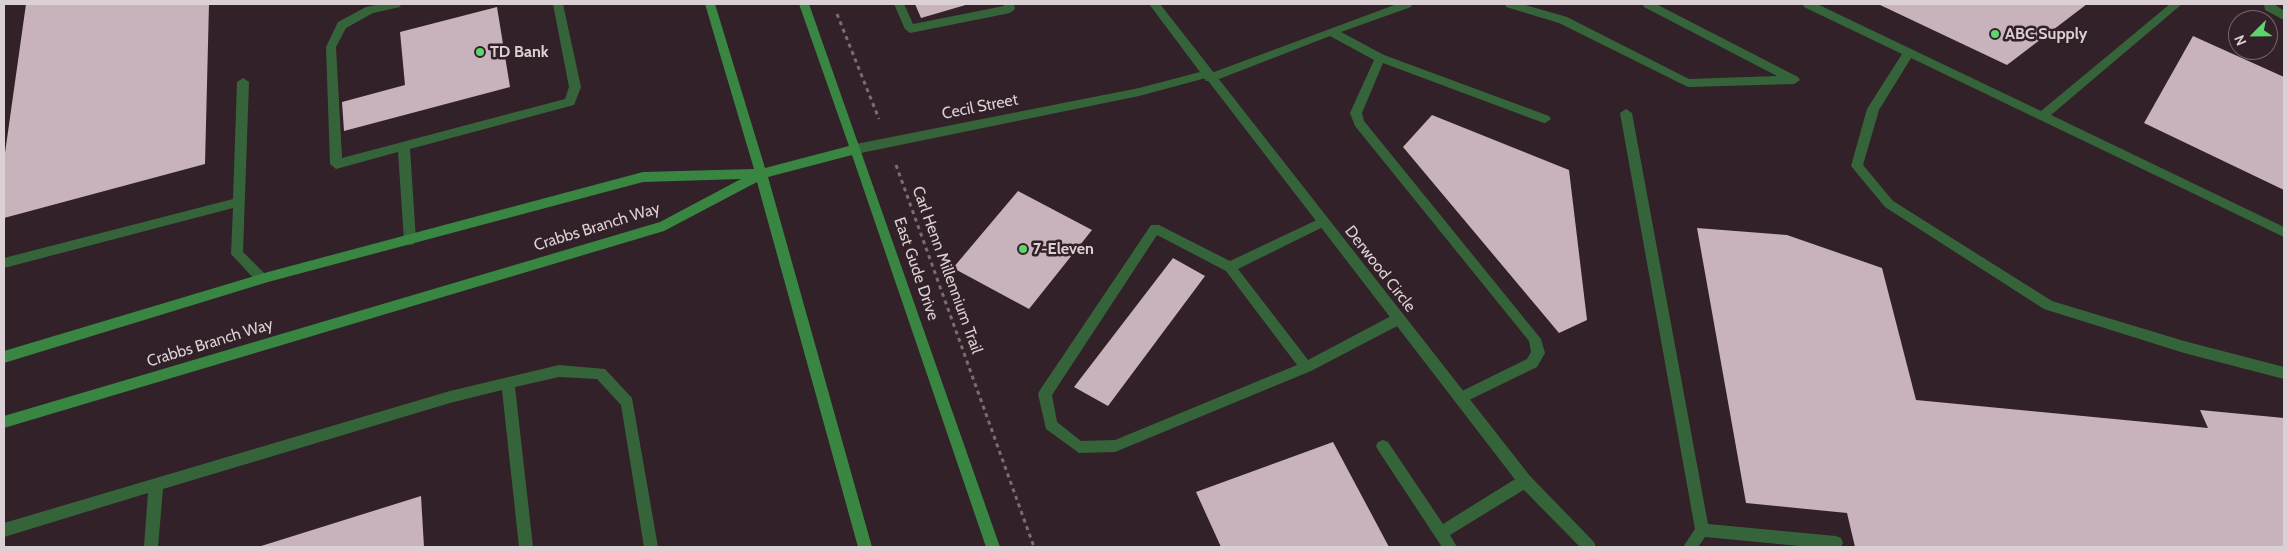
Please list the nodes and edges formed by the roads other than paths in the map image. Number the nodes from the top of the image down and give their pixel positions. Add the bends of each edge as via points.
1 (396, 4) edge
2 (558, 4) edge
3 (710, 4) edge
4 (804, 4) edge
5 (899, 4) edge
6 (1009, 4) edge
7 (1154, 4) edge
8 (1407, 4) edge
9 (1510, 4) edge
10 (1648, 4) edge
11 (1808, 4) edge
12 (2177, 4) edge
13 (2269, 4) edge
14 (1387, 7) edge
15 (2284, 16) edge
16 (1330, 32) junction
17 (1909, 52) junction
18 (1380, 58) junction
19 (1208, 76) junction
20 (243, 82) dead end
21 (1626, 113) dead end
22 (2042, 116) junction
23 (1545, 119) dead end
24 (404, 148) junction
25 (856, 148) junction
26 (761, 174) junction
27 (239, 202) junction
28 (1323, 222) junction
29 (2284, 232) edge
30 (410, 240) junction
31 (4, 263) edge
32 (1230, 267) junction
33 (262, 279) junction
34 (1398, 319) junction
35 (4, 357) edge
36 (1306, 367) junction
37 (2284, 373) edge
38 (508, 382) junction
39 (1461, 398) junction
40 (4, 422) edge
41 (1383, 446) dead end
42 (1525, 481) junction
43 (156, 485) junction
44 (1702, 530) junction
45 (4, 533) edge
46 (1440, 534) junction
47 (1836, 543) dead end
48 (151, 547) edge
49 (526, 547) edge
50 (651, 547) edge
51 (865, 547) edge
52 (993, 547) edge
53 (1450, 547) edge
54 (1589, 547) edge
55 (1690, 547) edge

1 - 24 street via 370,10 342,25 331,47 336,164
2 - 24 street via 575,87 570,102
3 - 26 street
4 - 25 street, East Gude Drive
5 - 6 street via 910,29 1010,9
7 - 19 street, Derwood Circle
8 - 14 street, Cecil Street
9 - 10 street via 1563,20 1688,83 1794,80
11 - 17 street
12 - 22 street
13 - 15 street
14 - 16 street, Cecil Street
16 - 18 street
16 - 19 street, Cecil Street
17 - 22 street
17 - 37 street via 1873,109 1857,166 1889,204 2048,305 2184,347
18 - 23 street
18 - 39 street via 1356,113 1359,123 1535,339 1538,352 1532,363
19 - 25 street, Cecil Street
19 - 28 street, Derwood Circle
20 - 27 street
21 - 44 street
22 - 29 street
24 - 30 street
25 - 26 street, Cecil Street
25 - 52 street, East Gude Drive
26 - 30 street, Crabbs Branch Way via 643,177
26 - 40 street, Crabbs Branch Way via 664,226
26 - 51 street
27 - 31 street
27 - 33 street via 237,254
28 - 32 street
28 - 34 street, Derwood Circle
30 - 33 street, Crabbs Branch Way
32 - 36 street
32 - 36 street via 1155,228 1045,394 1051,425 1079,447 1115,446
33 - 35 street, Crabbs Branch Way
34 - 36 street
34 - 39 street, Derwood Circle
38 - 43 street
38 - 49 street
38 - 50 street via 559,371 600,373 626,402
39 - 42 street, Derwood Circle
41 - 46 street
42 - 46 street
42 - 54 street, Derwood Circle
43 - 45 street
43 - 48 street
44 - 47 street
44 - 55 street
46 - 53 street

